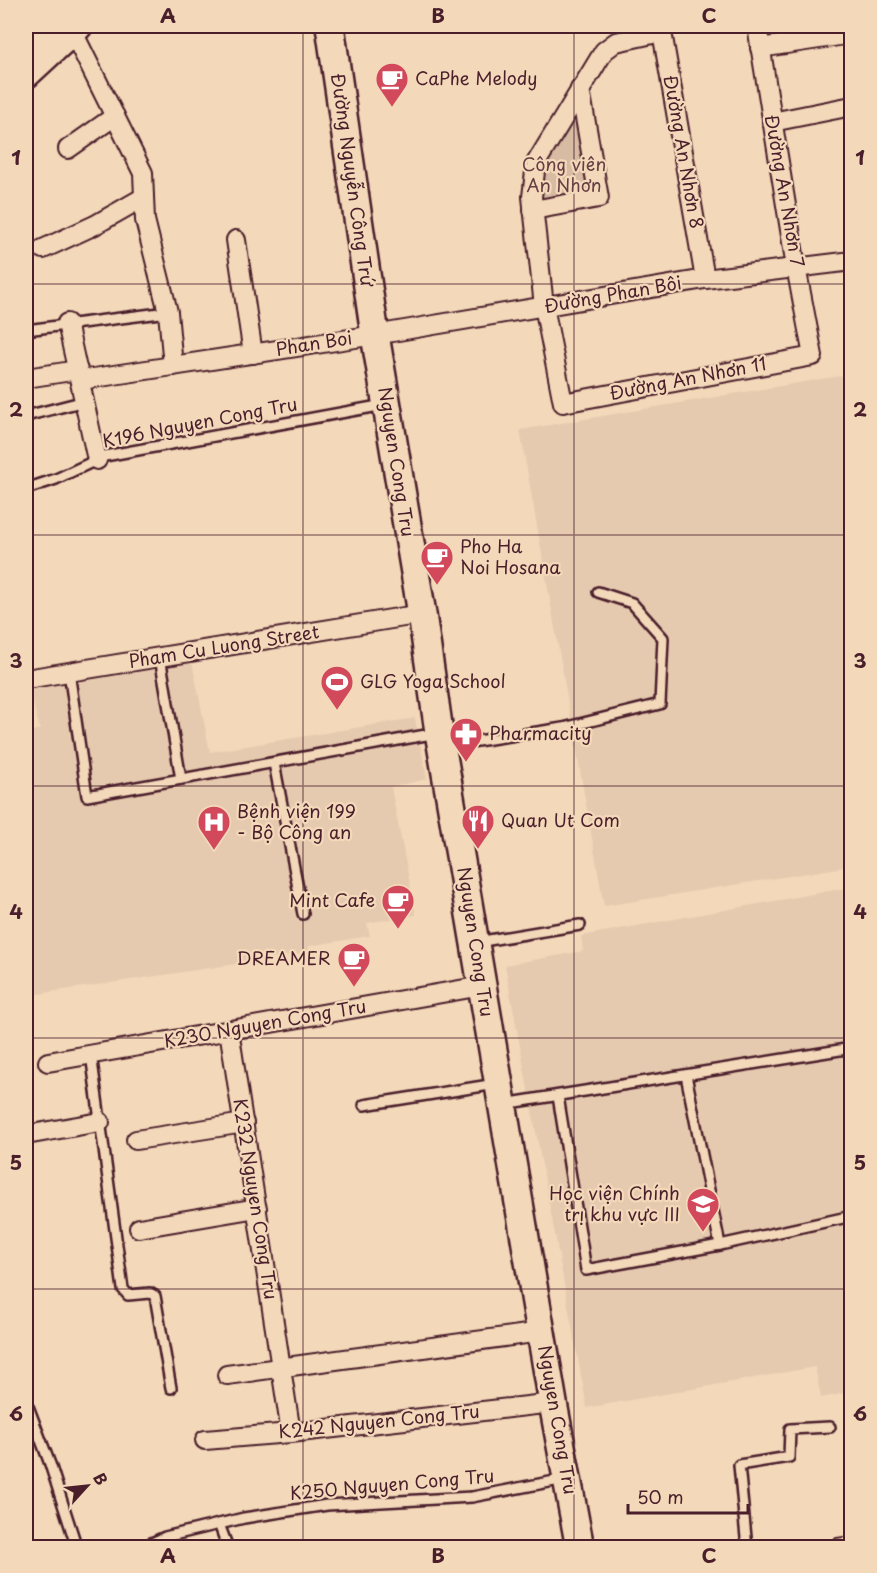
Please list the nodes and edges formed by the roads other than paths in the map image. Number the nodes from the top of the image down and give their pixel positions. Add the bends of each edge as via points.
1 (330, 26) edge
2 (757, 26) edge
3 (69, 27) edge
4 (662, 29) edge
5 (852, 34) edge
6 (760, 48) junction
7 (26, 55) edge
8 (26, 74) edge
9 (580, 89) junction
10 (852, 106) edge
11 (115, 116) junction
12 (772, 122) junction
13 (68, 149) dead end
14 (144, 197) junction
15 (534, 210) junction
16 (236, 240) dead end
17 (43, 249) dead end
18 (852, 261) edge
19 (796, 267) junction
20 (705, 279) junction
21 (544, 306) junction
22 (168, 312) junction
23 (67, 323) junction
24 (26, 330) edge
25 (375, 335) junction
26 (253, 354) junction
27 (813, 356) joint
28 (172, 366) junction
29 (80, 375) junction
30 (26, 378) edge
31 (85, 401) junction
32 (386, 404) junction
33 (26, 416) edge
34 (97, 460) junction
35 (26, 489) edge
36 (598, 592) dead end
37 (422, 614) junction
38 (160, 657) junction
39 (69, 672) junction
40 (26, 679) edge
41 (441, 740) junction
42 (274, 763) junction
43 (181, 779) junction
44 (303, 914) dead end
45 (579, 925) dead end
46 (475, 942) junction
47 (482, 986) junction
48 (229, 1030) junction
49 (852, 1048) edge
50 (91, 1054) junction
51 (48, 1062) dead end
52 (686, 1075) junction
53 (500, 1094) junction
54 (558, 1096) junction
55 (364, 1105) dead end
56 (100, 1122) junction
57 (244, 1123) junction
58 (26, 1135) edge
59 (136, 1140) dead end
60 (257, 1208) junction
61 (852, 1216) edge
62 (139, 1228) dead end
63 (720, 1245) junction
64 (541, 1332) junction
65 (281, 1367) junction
66 (227, 1375) dead end
67 (171, 1388) dead end
68 (26, 1401) edge
69 (553, 1403) junction
70 (29, 1417) edge
71 (830, 1427) dead end
72 (291, 1433) junction
73 (205, 1440) dead end
74 (567, 1478) junction
75 (219, 1524) junction
76 (852, 1546) edge
77 (77, 1548) edge
78 (140, 1548) edge
79 (228, 1548) edge
80 (580, 1548) edge
81 (747, 1548) edge
82 (838, 1548) edge

1 - 25 street, Đường Nguyễn Công Trứ
2 - 6 street, Đường An Nhơn 7
3 - 7 highway
3 - 8 street
3 - 11 street
4 - 9 street via 616,42 603,51
4 - 20 street, Đường An Nhơn 8
5 - 6 street
6 - 12 street, Đường An Nhơn 7
9 - 15 street via 536,163
9 - 15 street via 599,198
10 - 12 street
11 - 13 street
11 - 14 street via 143,173
12 - 19 street, Đường An Nhơn 7
14 - 17 street
14 - 22 street via 145,220
15 - 21 street
16 - 26 street, Phan Boi
18 - 19 street, Đường Phan Bôi
19 - 20 street, Đường Phan Bôi
19 - 27 street, Đường An Nhơn 7
20 - 21 street, Đường Phan Bôi
21 - 25 street, Đường Phan Bôi
21 - 27 street, Đường An Nhơn 11 via 563,403
22 - 23 lane
22 - 28 street
23 - 24 lane
23 - 29 street
25 - 26 street, Phan Boi
25 - 32 street, Nguyen Cong Tru
26 - 28 street, Phan Boi
28 - 29 street, Phan Boi
29 - 30 street, Phan Boi
29 - 31 street
31 - 33 lane
31 - 34 street
32 - 34 lane, K196 Nguyen Cong Tru
32 - 37 street, Nguyen Cong Tru
34 - 35 lane, K196 Nguyen Cong Tru
36 - 41 lane via 632,603 663,638 660,704 563,728
37 - 38 street, Pham Cu Luong Street
37 - 41 street, Nguyen Cong Tru
38 - 39 street, Pham Cu Luong Street
38 - 43 lane
39 - 40 street, Pham Cu Luong Street
39 - 43 lane via 87,796
41 - 42 lane
41 - 46 street, Nguyen Cong Tru
42 - 43 lane
42 - 44 lane
45 - 46 lane
46 - 47 street, Nguyen Cong Tru
47 - 48 street, K230 Nguyen Cong Tru
47 - 53 street, Nguyen Cong Tru
48 - 50 street, K230 Nguyen Cong Tru
48 - 57 street, K232 Nguyen Cong Tru
49 - 52 lane
50 - 51 street, K230 Nguyen Cong Tru
50 - 56 lane
52 - 54 lane
52 - 63 lane
53 - 54 lane
53 - 55 lane
53 - 64 street, Nguyen Cong Tru
54 - 63 lane via 586,1270
56 - 58 street
56 - 67 lane via 123,1289 128,1295 155,1296
57 - 59 street
57 - 60 street, K232 Nguyen Cong Tru
60 - 62 street
60 - 65 street, K232 Nguyen Cong Tru
61 - 63 lane
64 - 65 street
64 - 69 street, Nguyen Cong Tru
65 - 66 street
65 - 72 street, K232 Nguyen Cong Tru
68 - 70 lane
69 - 72 street, K242 Nguyen Cong Tru
69 - 74 street, Nguyen Cong Tru
70 - 77 lane via 50,1464
71 - 81 lane via 790,1429 789,1457 739,1466
72 - 73 street, K242 Nguyen Cong Tru
74 - 75 lane, K250 Nguyen Cong Tru via 472,1497 327,1505
74 - 80 street, Nguyen Cong Tru
75 - 78 lane, K250 Nguyen Cong Tru via 165,1537
75 - 79 lane
76 - 82 street

